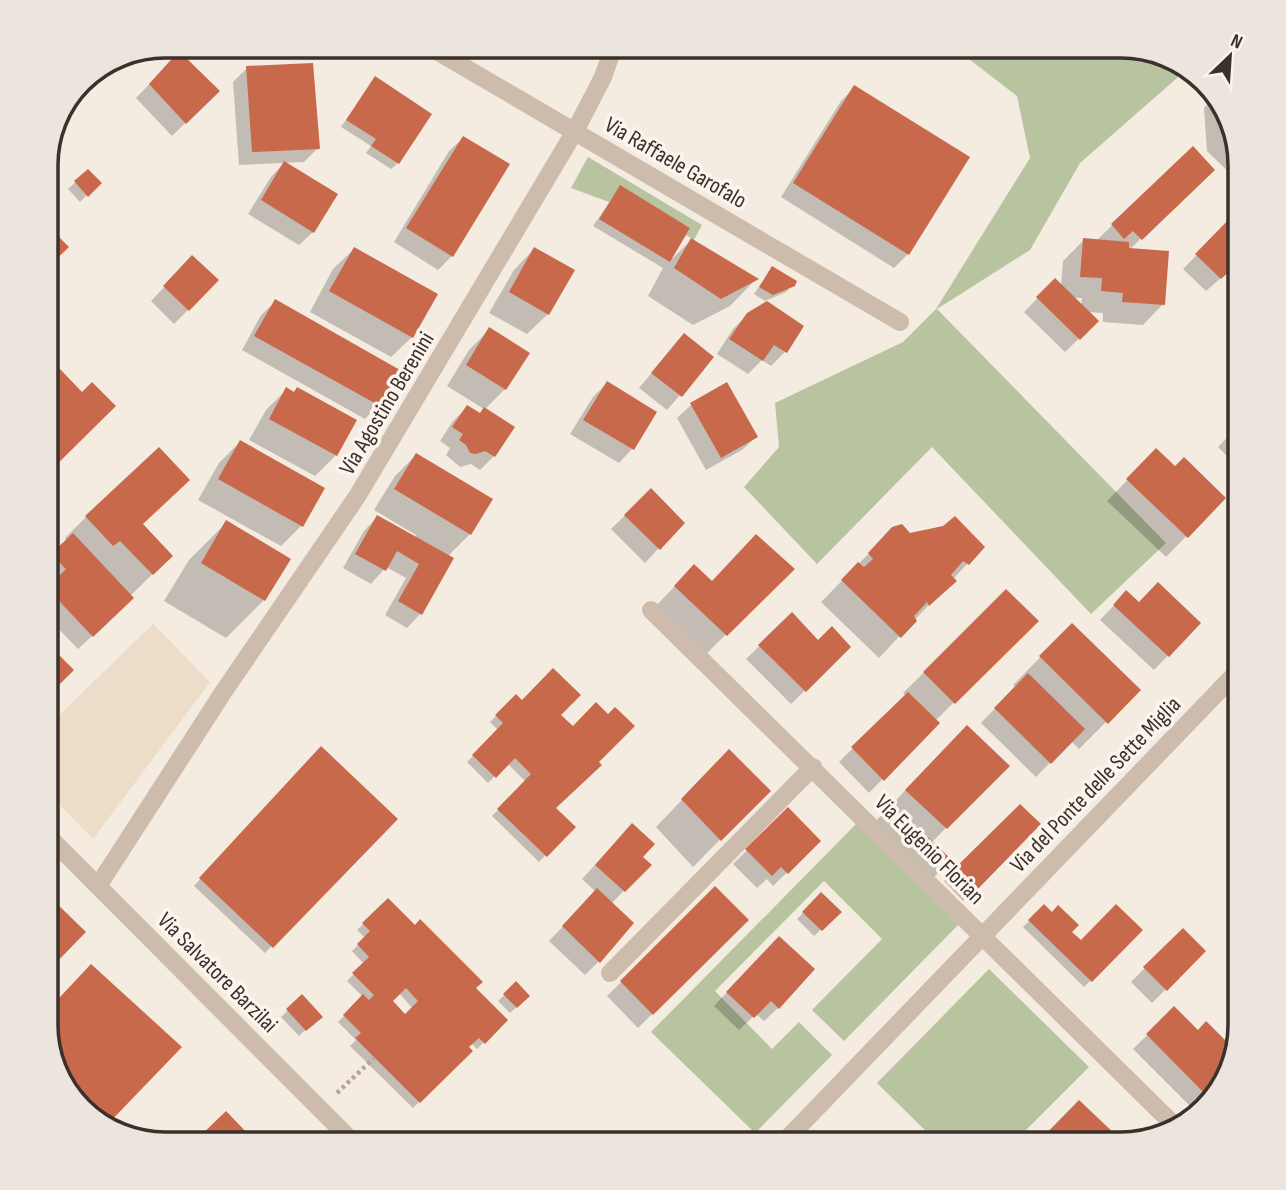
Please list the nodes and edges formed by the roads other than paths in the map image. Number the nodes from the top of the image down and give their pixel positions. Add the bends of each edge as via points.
1 (449, 58) edge
2 (610, 58) edge
3 (575, 131) junction
4 (900, 321) dead end
5 (651, 610) dead end
6 (1228, 681) edge
7 (813, 767) junction
8 (58, 846) edge
9 (98, 886) junction
10 (983, 935) junction
11 (610, 973) dead end
12 (1169, 1120) edge
13 (343, 1132) edge
14 (794, 1132) edge

1 - 3 street, Via Raffaele Garofalo
2 - 3 street, Via Agostino Berenini
3 - 4 street, Via Raffaele Garofalo
3 - 9 street, Via Agostino Berenini via 377,465
5 - 7 street, Via Eugenio Florian
6 - 10 street, Via del Ponte delle Sette Miglia
7 - 10 street, Via Eugenio Florian
7 - 11 street
8 - 9 street, Via Salvatore Barzilai
9 - 13 street, Via Salvatore Barzilai
10 - 12 street, Via Eugenio Florian
10 - 14 street, Via del Ponte delle Sette Miglia

